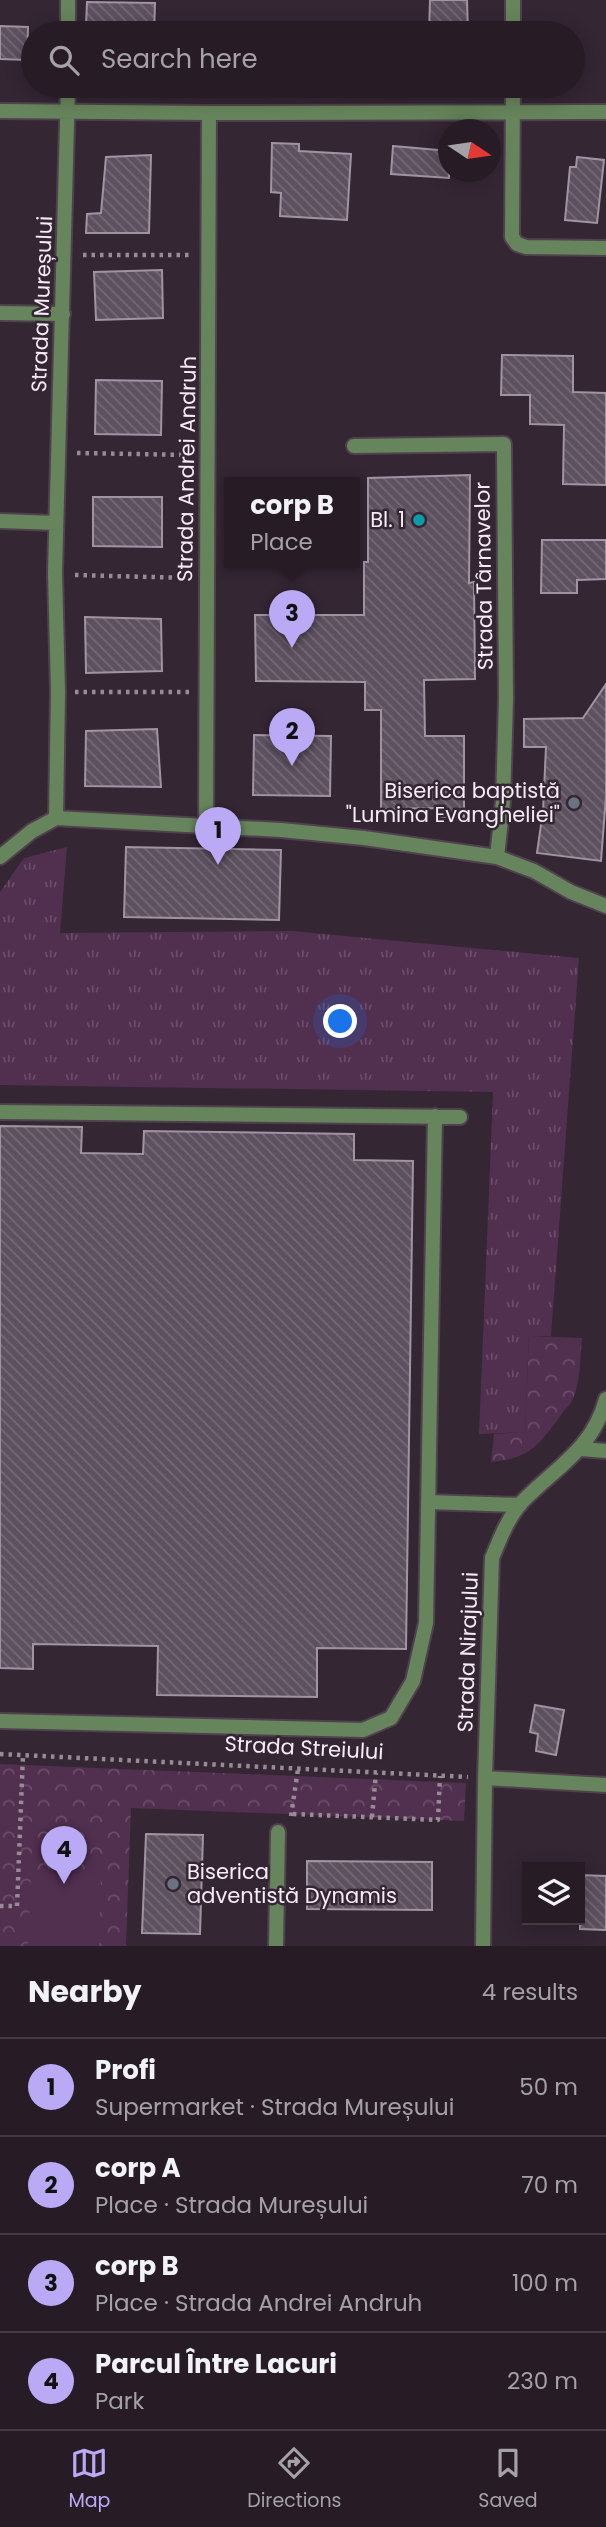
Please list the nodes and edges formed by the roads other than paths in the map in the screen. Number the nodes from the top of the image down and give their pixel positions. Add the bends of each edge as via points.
1 (68, 0) edge
2 (513, 0) edge
3 (68, 21) edge
4 (513, 21) edge
5 (68, 98) edge
6 (513, 98) edge
7 (68, 110) junction
8 (0, 111) edge
9 (513, 111) junction
10 (606, 112) edge
11 (209, 113) junction
12 (606, 248) edge
13 (0, 313) edge
14 (63, 314) junction
15 (354, 446) dead end
16 (0, 521) edge
17 (56, 523) junction
18 (56, 818) junction
19 (206, 826) junction
20 (0, 857) edge
21 (497, 857) junction
22 (606, 906) edge
23 (0, 1112) edge
24 (435, 1116) junction
25 (460, 1117) dead end
26 (606, 1399) edge
27 (581, 1449) junction
28 (606, 1451) edge
29 (428, 1502) junction
30 (520, 1505) junction
31 (0, 1721) edge
32 (485, 1778) junction
33 (606, 1785) edge
34 (278, 1832) dead end
35 (276, 1946) edge
36 (483, 1946) edge
37 (491, 1946) edge

1 - 3 street
2 - 4 street
5 - 7 street, Strada Mureșului
6 - 9 street
7 - 8 street
7 - 11 street
7 - 14 street, Strada Mureșului
9 - 10 street
9 - 11 street
9 - 12 street via 512,237 526,247
11 - 19 street, Strada Andrei Andruh
13 - 14 street
14 - 17 street, Strada Mureșului
15 - 21 street, Strada Târnavelor via 504,444 506,699
16 - 17 street
17 - 18 street, Strada Mureșului
18 - 19 street
18 - 20 street
19 - 21 street via 364,838
21 - 22 street
23 - 24 street
24 - 25 street
24 - 29 street
26 - 27 street, Strada Nirajului
27 - 28 street
27 - 30 street, Strada Nirajului
29 - 30 street
29 - 31 street via 426,1623 413,1681 391,1718 363,1730
30 - 32 street, Strada Nirajului via 503,1529 492,1558
32 - 33 street
32 - 36 street, Strada Nirajului
34 - 35 street
36 - 37 street

